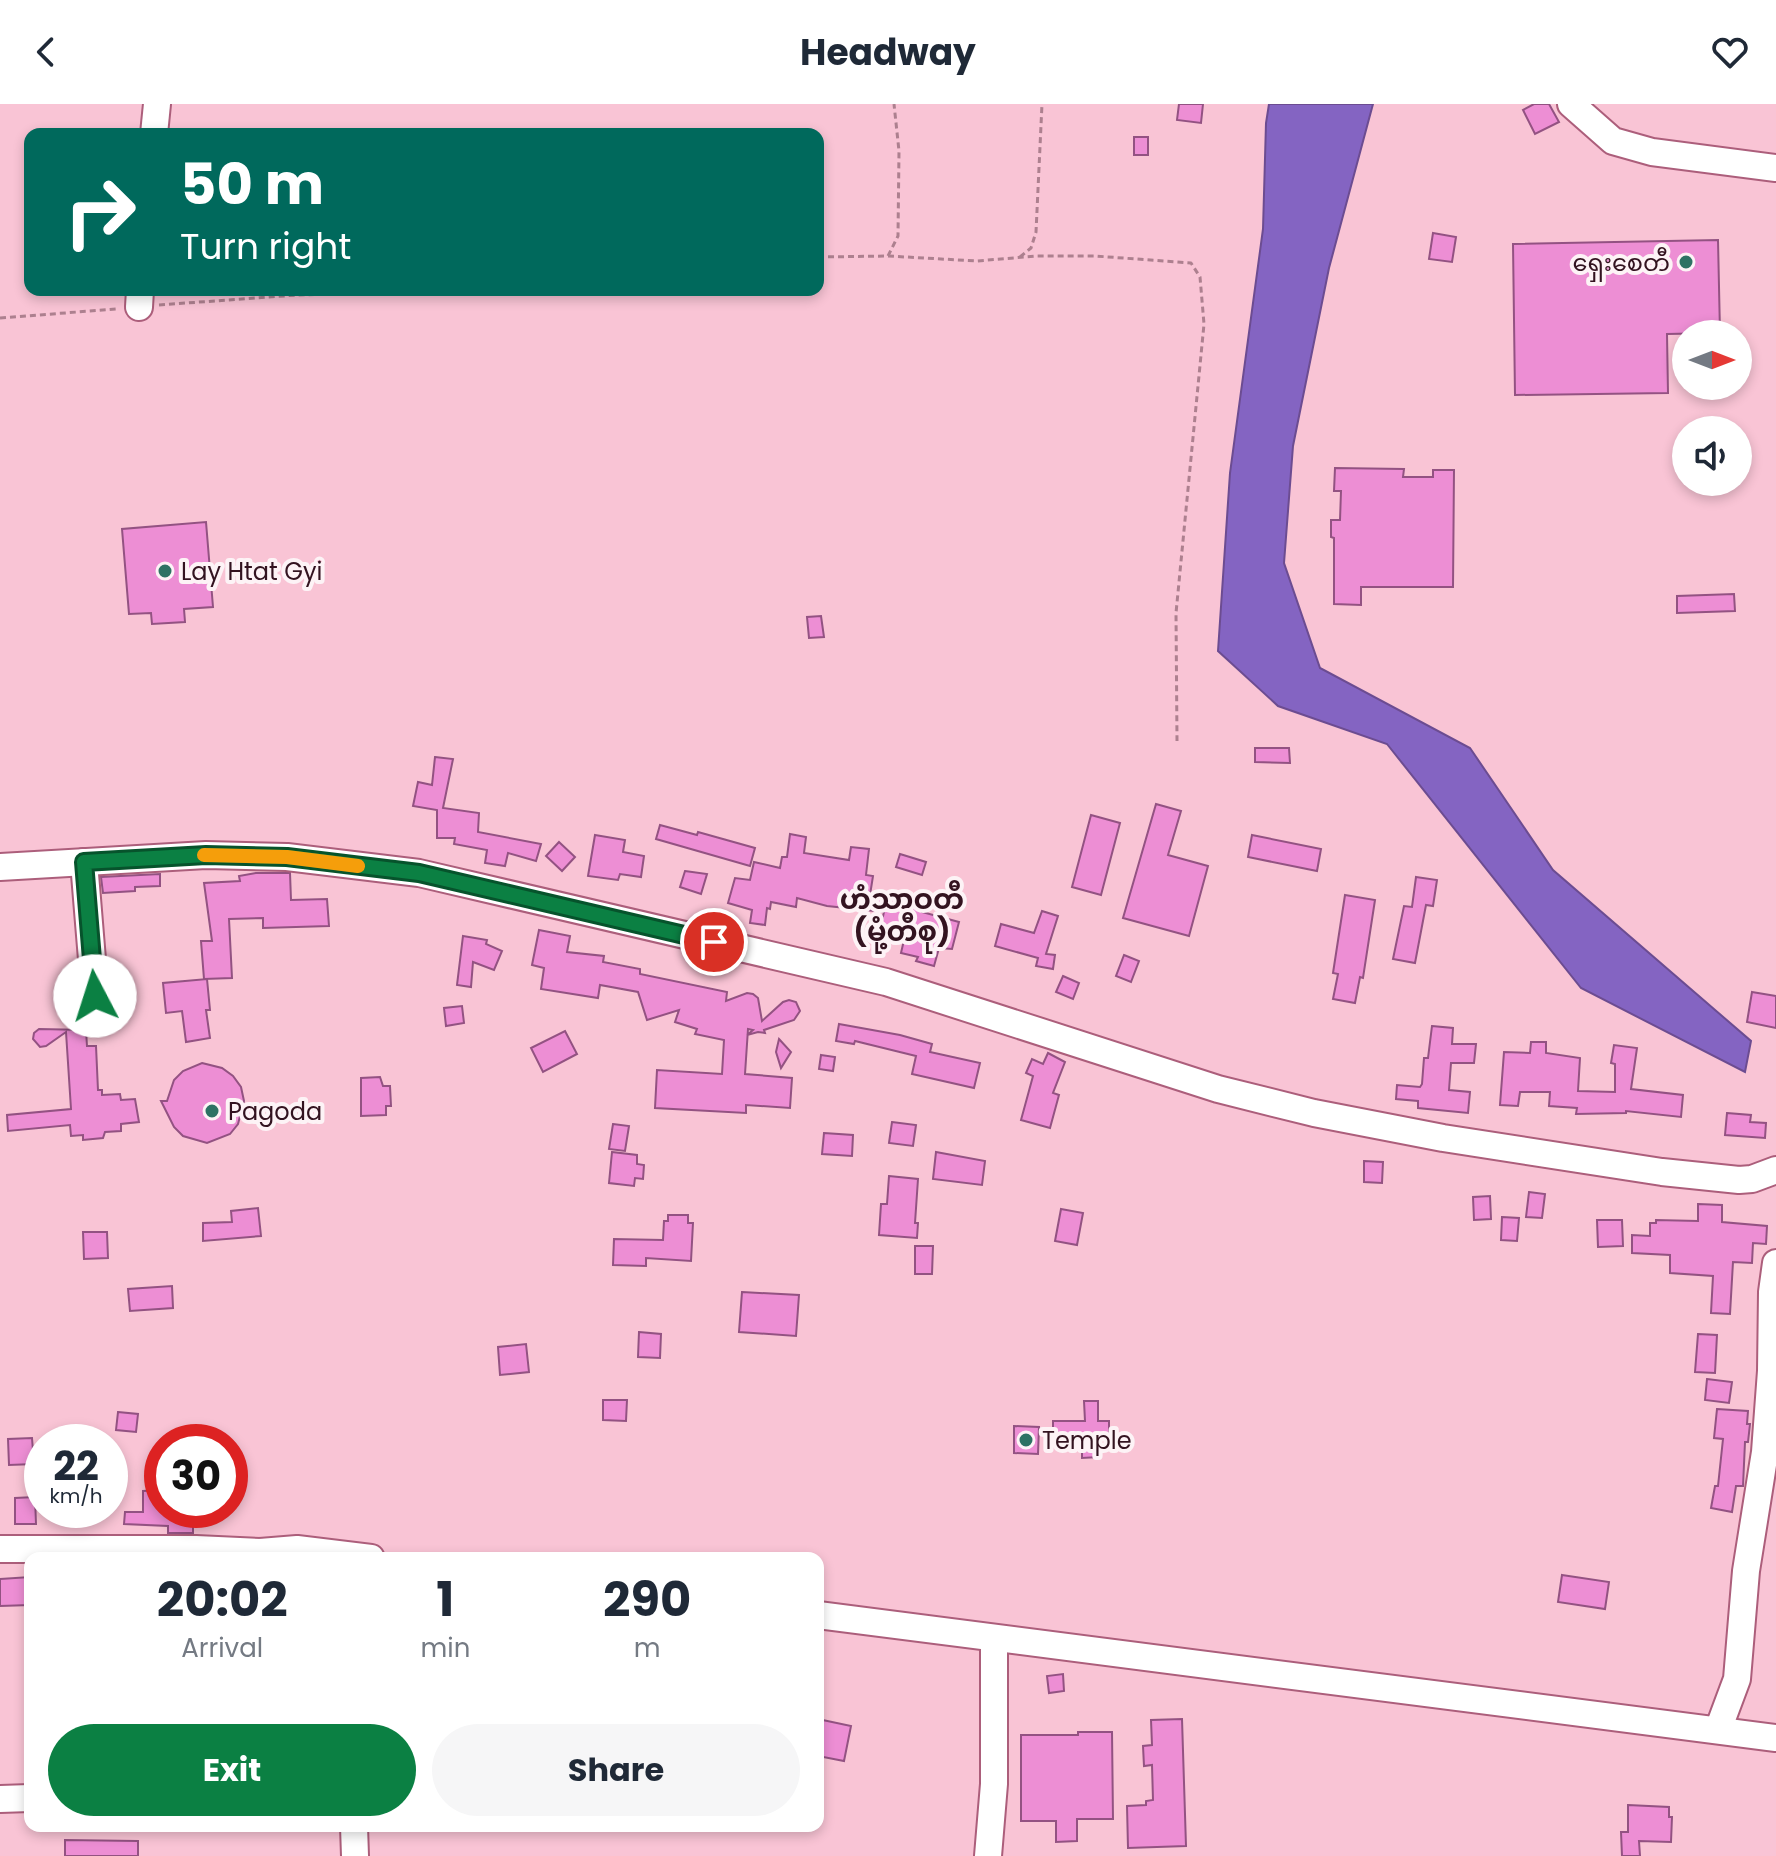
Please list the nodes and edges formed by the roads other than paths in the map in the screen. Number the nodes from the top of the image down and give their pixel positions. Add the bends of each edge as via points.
1 (157, 104) edge
2 (1571, 104) edge
3 (155, 128) edge
4 (1776, 168) edge
5 (84, 862) junction
6 (0, 867) edge
7 (112, 997) dead end
8 (1776, 1170) edge
9 (1776, 1263) edge
10 (0, 1549) edge
11 (31, 1552) edge
12 (109, 1552) edge
13 (260, 1552) edge
14 (260, 1552) edge
15 (319, 1552) edge
16 (824, 1616) edge
17 (994, 1638) junction
18 (1718, 1730) junction
19 (1776, 1738) edge
20 (24, 1798) edge
21 (0, 1799) edge
22 (354, 1832) edge
23 (355, 1856) edge
24 (988, 1856) edge

1 - 3 street
2 - 4 street via 1613,141 1652,152
5 - 6 street
5 - 7 street via 95,996
5 - 8 street via 287,857 445,878 886,982 1218,1089 1314,1113 1662,1172 1739,1180
9 - 18 street via 1765,1452 1746,1571 1737,1679
10 - 11 street
12 - 13 street
14 - 15 street
16 - 17 street
17 - 18 street
17 - 24 street via 994,1784
18 - 19 street
20 - 21 street
22 - 23 street

